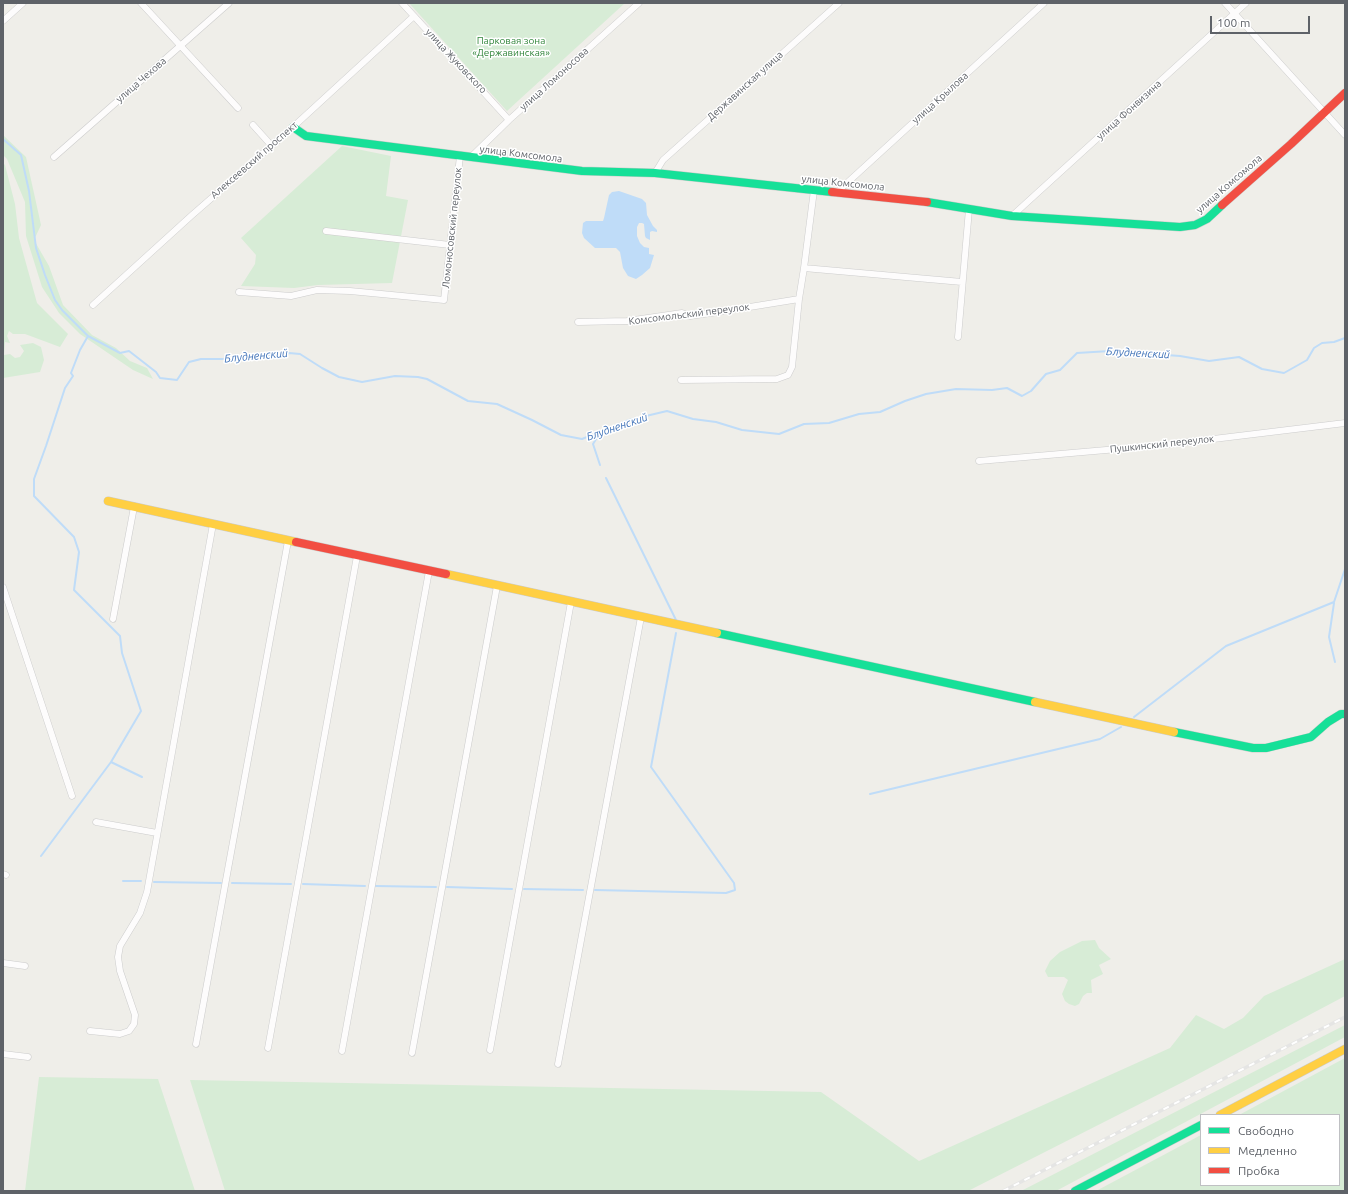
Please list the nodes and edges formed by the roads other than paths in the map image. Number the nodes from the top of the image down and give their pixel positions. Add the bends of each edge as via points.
1 (23, 3) edge
2 (141, 3) edge
3 (229, 3) edge
4 (402, 3) edge
5 (639, 3) edge
6 (839, 3) edge
7 (1044, 3) edge
8 (1225, 3) edge
9 (1246, 3) edge
10 (1235, 14) junction
11 (414, 16) junction
12 (3, 21) edge
13 (180, 46) junction
14 (1345, 93) edge
15 (238, 108) dead end
16 (1325, 112) junction
17 (509, 120) junction
18 (253, 125) dead end
19 (292, 127) junction
20 (1345, 135) edge
21 (270, 145) junction
22 (54, 156) dead end
23 (460, 156) junction
24 (471, 158) junction
25 (655, 173) junction
26 (814, 190) junction
27 (836, 192) junction
28 (969, 209) junction
29 (1012, 216) junction
30 (326, 231) dead end
31 (450, 245) junction
32 (804, 268) junction
33 (962, 282) junction
34 (239, 292) dead end
35 (799, 299) junction
36 (93, 305) dead end
37 (578, 322) dead end
38 (958, 337) dead end
39 (682, 380) dead end
40 (1345, 423) edge
41 (979, 461) dead end
42 (108, 501) dead end
43 (134, 507) junction
44 (213, 524) junction
45 (288, 540) junction
46 (357, 556) junction
47 (429, 571) junction
48 (497, 586) junction
49 (3, 587) edge
50 (571, 602) junction
51 (641, 617) junction
52 (113, 619) dead end
53 (1345, 714) edge
54 (72, 796) dead end
55 (96, 822) dead end
56 (158, 833) junction
57 (3, 963) edge
58 (25, 966) dead end
59 (90, 1031) dead end
60 (196, 1044) dead end
61 (268, 1048) dead end
62 (1345, 1049) edge
63 (490, 1050) dead end
64 (342, 1051) dead end
65 (412, 1053) dead end
66 (3, 1054) edge
67 (28, 1056) dead end
68 (558, 1064) dead end
69 (1222, 1114) edge
70 (1200, 1126) edge
71 (1075, 1191) edge

1 - 12 street
2 - 13 street
3 - 13 street, улица Чехова
4 - 11 street, улица Жуковского
5 - 17 street, улица Ломоносова
6 - 25 street, Державинская улица via 662,160
7 - 27 street, улица Крылова
8 - 10 street
9 - 10 street, улица Фонвизина
10 - 16 street
10 - 29 street, улица Фонвизина
11 - 17 street, улица Жуковского
11 - 19 street, Алексеевский проспект
13 - 15 street
13 - 22 street, улица Чехова
14 - 16 street, улица Комсомола
16 - 20 street
16 - 29 street, улица Комсомола via 1195,226
17 - 24 street, улица Ломоносова
18 - 21 street
19 - 21 street, Алексеевский проспект
19 - 23 street, улица Комсомола via 306,136
21 - 36 street, Алексеевский проспект
23 - 24 street, улица Комсомола
23 - 31 street, Ломоносовский переулок
24 - 25 street, улица Комсомола via 582,171
25 - 26 street, улица Комсомола
26 - 27 street, улица Комсомола
26 - 32 street
27 - 28 street, улица Комсомола via 931,202
28 - 29 street, улица Комсомола
28 - 33 street
30 - 31 street
31 - 34 street, Ломоносовский переулок via 444,300 350,291 317,290 291,296
32 - 33 street
32 - 35 street
33 - 38 street
35 - 37 street, Комсомольский переулок via 690,316 682,313 627,321
35 - 39 street via 792,367 788,375 777,379
40 - 41 street, Пушкинский переулок via 1164,445
42 - 43 street
43 - 44 street
43 - 52 street
44 - 45 street
44 - 56 street
45 - 46 street
45 - 60 street
46 - 47 street
46 - 61 street
47 - 48 street
47 - 64 street
48 - 50 street
48 - 65 street
49 - 54 street
50 - 51 street
50 - 63 street
51 - 53 street via 1253,748 1266,748 1311,737 1328,722
51 - 68 street
55 - 56 street
56 - 59 street via 147,892 140,913 120,946 118,957 134,1015 134,1024 129,1032 120,1034
57 - 58 street
62 - 69 street
66 - 67 street
70 - 71 street

